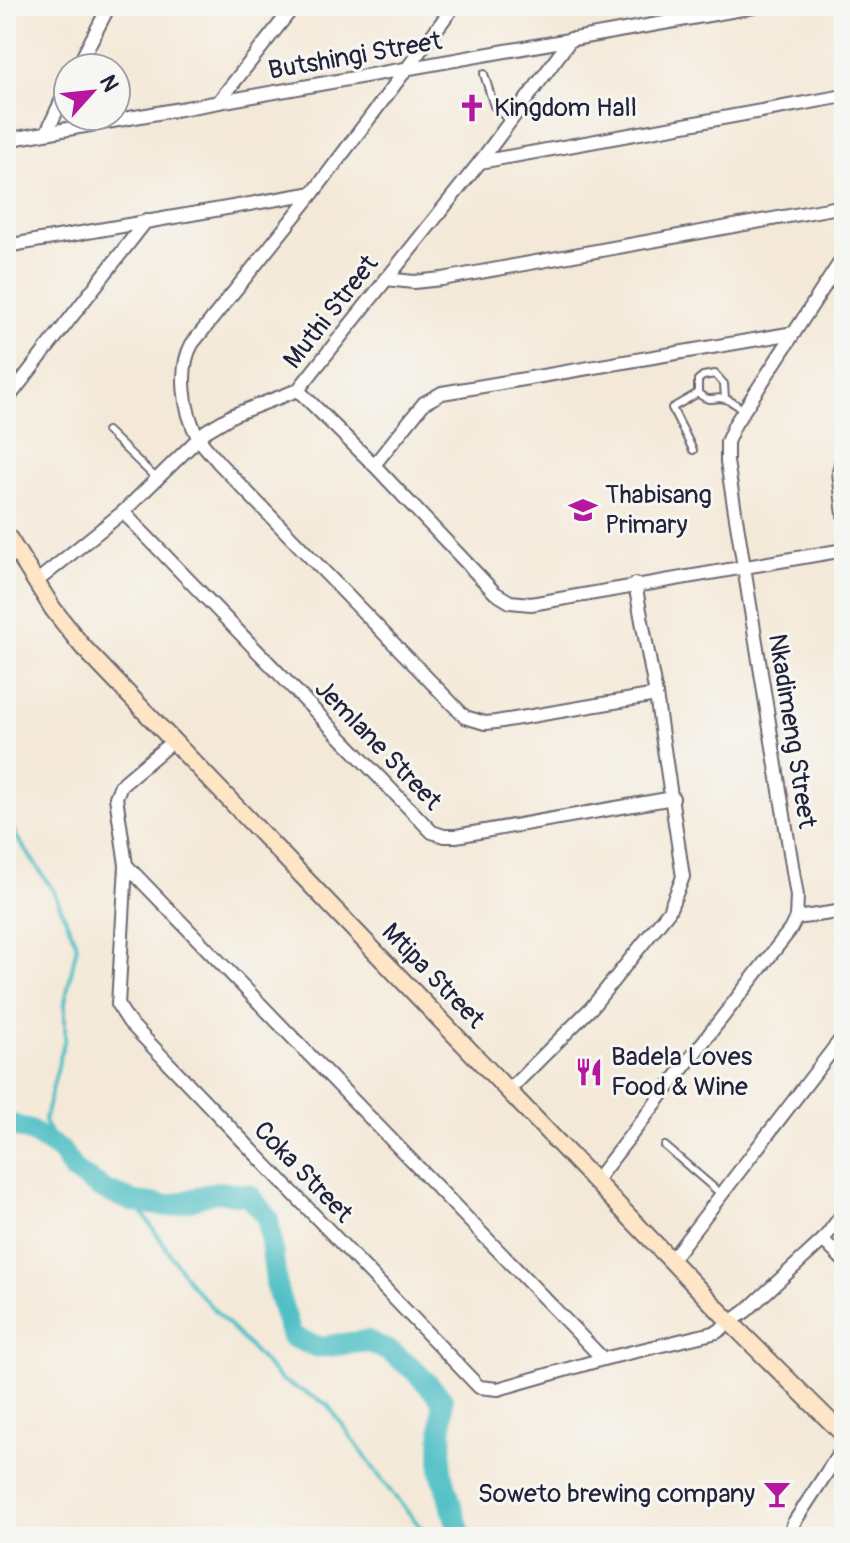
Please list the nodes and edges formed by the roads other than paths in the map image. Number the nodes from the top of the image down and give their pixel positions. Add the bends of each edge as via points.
1 (109, 6) edge
2 (294, 6) edge
3 (454, 6) edge
4 (759, 6) edge
5 (571, 39) junction
6 (85, 52) edge
7 (405, 70) junction
8 (484, 74) dead end
9 (844, 96) edge
10 (220, 100) junction
11 (52, 121) edge
12 (510, 121) junction
13 (47, 132) junction
14 (6, 140) edge
15 (480, 162) junction
16 (313, 193) junction
17 (844, 206) edge
18 (146, 221) junction
19 (6, 246) edge
20 (844, 256) edge
21 (385, 279) junction
22 (794, 333) junction
23 (298, 390) junction
24 (698, 393) junction
25 (725, 398) junction
26 (6, 401) edge
27 (744, 410) junction
28 (107, 431) dead end
29 (198, 437) junction
30 (693, 450) dead end
31 (844, 451) edge
32 (374, 465) junction
33 (157, 479) junction
34 (123, 512) junction
35 (844, 515) edge
36 (6, 534) edge
37 (844, 550) edge
38 (744, 567) junction
39 (36, 582) junction
40 (635, 584) junction
41 (656, 695) junction
42 (173, 741) junction
43 (673, 798) junction
44 (126, 865) junction
45 (844, 911) edge
46 (796, 918) junction
47 (844, 1035) edge
48 (510, 1089) junction
49 (665, 1146) dead end
50 (596, 1180) junction
51 (721, 1194) junction
52 (844, 1212) edge
53 (823, 1240) junction
54 (672, 1259) junction
55 (844, 1261) edge
56 (731, 1323) junction
57 (603, 1359) junction
58 (844, 1435) edge
59 (844, 1446) edge
60 (790, 1537) edge

1 - 6 street
2 - 10 street
3 - 7 street
4 - 5 street, Butshingi Street
5 - 7 street, Butshingi Street
5 - 12 street, Muthi Street
7 - 10 street, Butshingi Street
7 - 16 street
8 - 12 lane via 494,106
9 - 15 street
10 - 13 street, Butshingi Street
11 - 13 street
12 - 15 street, Muthi Street
13 - 14 street, Butshingi Street
15 - 21 street, Muthi Street
16 - 18 street
16 - 29 street via 187,353 184,373
17 - 21 street via 442,279
18 - 19 street
18 - 26 street
20 - 22 street, Nkadimeng Street
21 - 23 street, Muthi Street
22 - 27 street, Nkadimeng Street
22 - 32 street via 442,393 424,403
23 - 29 street, Muthi Street via 220,422
23 - 32 street
24 - 25 lane via 711,400
24 - 25 lane via 698,380 715,374 724,384
24 - 30 lane via 672,408
25 - 27 lane
27 - 38 street, Nkadimeng Street via 727,450
28 - 33 lane
29 - 33 street, Muthi Street
29 - 41 street via 465,717 496,722
31 - 35 street via 839,472
32 - 40 street via 495,593 510,602 531,604
33 - 34 street, Muthi Street
34 - 39 street, Muthi Street
34 - 43 street, Jemlane Street via 432,832 456,836
36 - 39 street, Mtipa Street
37 - 38 street
38 - 40 street
38 - 46 street, Nkadimeng Street via 797,896
39 - 42 street, Mtipa Street via 82,646
40 - 41 street
41 - 43 street
42 - 44 street, Coka Street via 118,791
42 - 48 street, Mtipa Street
43 - 48 street via 683,877 669,911 585,1015
44 - 57 street
44 - 57 street, Coka Street via 116,994 122,1013 472,1380 485,1389 498,1389
45 - 46 street
46 - 50 street
47 - 51 street
48 - 50 street, Mtipa Street
49 - 51 lane
50 - 54 street, Mtipa Street
51 - 54 street
52 - 53 street, Coka Street
53 - 55 street
53 - 56 street, Coka Street
54 - 56 street, Mtipa Street
56 - 57 street, Coka Street via 702,1337
56 - 58 street, Mtipa Street
59 - 60 street via 793,1524

